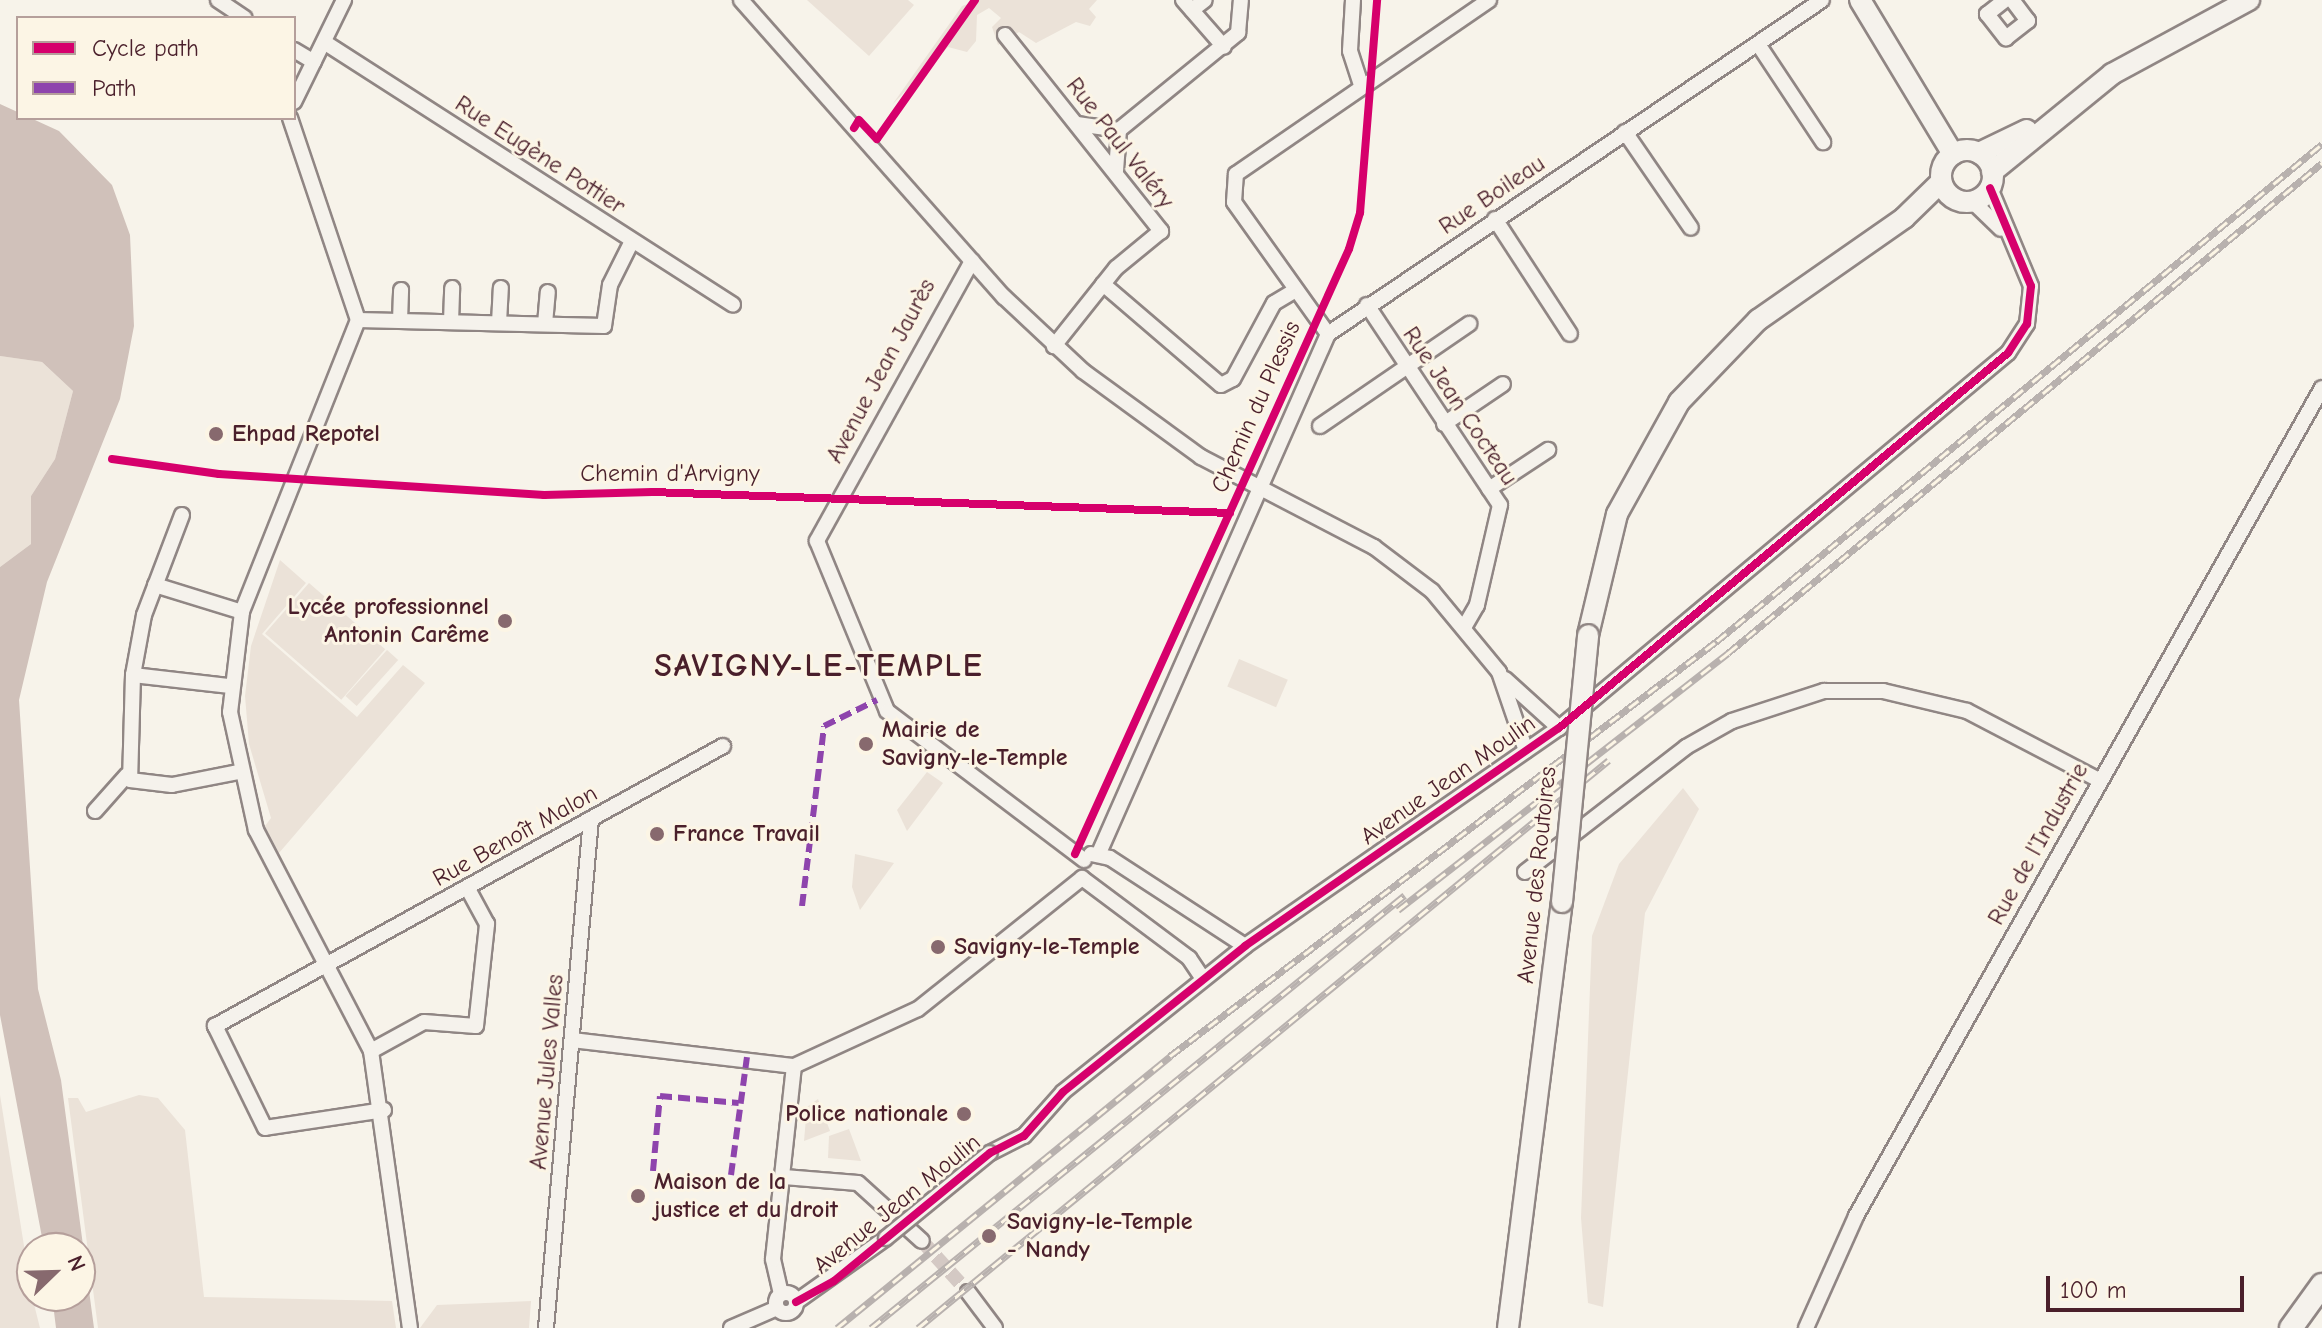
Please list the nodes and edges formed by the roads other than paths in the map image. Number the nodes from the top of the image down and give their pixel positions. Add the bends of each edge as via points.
1 (218, 0) edge
2 (344, 0) edge
3 (741, 0) edge
4 (1205, 0) edge
5 (1241, 0) edge
6 (1353, 0) edge
7 (1489, 0) edge
8 (1822, 0) edge
9 (1860, 0) edge
10 (2012, 0) edge
11 (2249, 0) edge
12 (1998, 2) edge
13 (1188, 5) edge
14 (242, 16) edge
15 (1005, 35) dead end
16 (324, 42) junction
17 (1758, 44) junction
18 (1224, 47) junction
19 (296, 51) edge
20 (314, 62) junction
21 (1361, 85) junction
22 (296, 98) edge
23 (291, 120) edge
24 (2045, 122) junction
25 (1077, 124) junction
26 (1119, 130) junction
27 (1625, 132) junction
28 (1823, 142) dead end
29 (1979, 153) junction
30 (1953, 154) junction
31 (1116, 171) junction
32 (1991, 180) junction
33 (1941, 182) junction
34 (1967, 201) junction
35 (1904, 218) junction
36 (1495, 219) junction
37 (1691, 228) dead end
38 (2008, 234) junction
39 (632, 241) junction
40 (972, 261) junction
41 (1103, 284) junction
42 (452, 288) dead end
43 (501, 288) dead end
44 (401, 290) dead end
45 (1294, 291) junction
46 (548, 292) dead end
47 (733, 305) dead end
48 (1367, 305) junction
49 (358, 320) junction
50 (400, 321) junction
51 (451, 322) junction
52 (499, 323) junction
53 (545, 324) junction
54 (1469, 324) dead end
55 (1328, 334) junction
56 (1570, 334) dead end
57 (1054, 346) junction
58 (1407, 367) junction
59 (1503, 384) dead end
60 (2322, 388) edge
61 (1444, 424) junction
62 (1320, 426) dead end
63 (1548, 450) dead end
64 (1257, 488) junction
65 (1489, 489) junction
66 (182, 515) dead end
67 (155, 585) junction
68 (242, 612) junction
69 (1465, 626) junction
70 (1499, 672) junction
71 (133, 675) junction
72 (230, 686) junction
73 (1559, 728) junction
74 (723, 746) dead end
75 (1526, 751) junction
76 (238, 772) junction
77 (127, 775) junction
78 (2097, 779) junction
79 (95, 811) dead end
80 (591, 819) junction
81 (1099, 853) junction
82 (1084, 860) junction
83 (1525, 872) dead end
84 (1082, 878) junction
85 (467, 887) junction
86 (1245, 946) junction
87 (328, 963) junction
88 (1203, 979) junction
89 (572, 1040) junction
90 (371, 1051) junction
91 (794, 1066) junction
92 (384, 1110) junction
93 (784, 1177) junction
94 (922, 1241) tunnel mouth
95 (2322, 1285) edge
96 (968, 1292) tunnel mouth
97 (779, 1301) junction
98 (410, 1328) edge
99 (546, 1328) edge
100 (731, 1328) edge
101 (995, 1328) edge
102 (1508, 1328) edge
103 (1806, 1328) edge
104 (2291, 1328) edge
105 (2303, 1328) edge

1 - 14 street
2 - 16 street
3 - 40 street
4 - 13 street
5 - 18 street via 1238,33
6 - 21 street via 1350,51
7 - 21 street
8 - 17 street, Rue Boileau
9 - 30 street
10 - 12 street via 2028,21 2006,38 1987,14
11 - 24 street, Avenue des Routoires via 2170,39
13 - 18 street
15 - 25 street, Rue Paul Valéry
16 - 20 street
16 - 39 street, Rue Eugène Pottier
17 - 27 street, Rue Boileau
17 - 28 street
18 - 26 street
19 - 20 street
20 - 22 street
21 - 45 street via 1236,174 1234,202
23 - 49 street
24 - 29 street, Avenue des Routoires
24 - 32 street, Avenue des Routoires
25 - 26 street
25 - 31 street, Rue Paul Valéry
26 - 31 street
27 - 36 street, Rue Boileau
27 - 37 street
29 - 30 street, Avenue des Routoires
29 - 32 street
30 - 33 street, Avenue des Routoires
31 - 41 street, Rue Paul Valéry via 1161,231
32 - 34 street, Avenue des Routoires
32 - 38 street, Avenue Jean Moulin
33 - 34 street
33 - 35 street, Avenue des Routoires
34 - 35 street, Avenue des Routoires
34 - 38 street
35 - 102 street, Avenue des Routoires, bridge via 1758,320 1679,402 1617,514 1588,635 1562,902
36 - 48 street, Rue Boileau
36 - 56 street
38 - 73 street, Avenue Jean Moulin via 2031,286 2027,324 2015,345
39 - 47 street, Rue Eugène Pottier
39 - 53 street via 610,285 604,326
40 - 57 street
40 - 82 street, Avenue Jean Jaurès via 838,497 820,550 887,711
41 - 45 street via 1221,385 1233,379 1274,303
41 - 57 street, Rue Paul Valéry
42 - 51 street
43 - 52 street
44 - 50 street
45 - 55 street
46 - 53 street
48 - 55 street, Rue Boileau
48 - 58 street, Rue Jean Cocteau
49 - 50 street
49 - 68 street
50 - 51 street
51 - 52 street
52 - 53 street
54 - 58 street
55 - 64 street, Rue Boileau
57 - 64 street via 1122,403
58 - 61 street, Rue Jean Cocteau
58 - 62 street
59 - 61 street
60 - 78 street, Rue de l'Industrie
61 - 65 street, Rue Jean Cocteau
63 - 65 street
64 - 69 street via 1374,547
64 - 81 street, Rue Boileau
65 - 69 street, Rue Jean Cocteau via 1500,505 1477,605
66 - 67 street
67 - 68 street
67 - 71 street
68 - 72 street
69 - 70 street
70 - 73 street
70 - 75 street
71 - 72 street
71 - 77 street
72 - 76 street
73 - 75 street, Avenue Jean Moulin
74 - 80 street, Rue Benoît Malon
75 - 86 street, Avenue Jean Moulin
76 - 77 street via 172,785 144,785
76 - 87 street via 256,830
77 - 79 street
78 - 83 street via 1973,713 1883,691 1849,689 1755,712 1697,741
78 - 103 street, Rue de l'Industrie via 1835,1255
80 - 85 street, Rue Benoît Malon
80 - 89 street, Avenue Jules Valles
81 - 82 street
81 - 86 street
82 - 84 street
84 - 88 street via 1189,958
84 - 91 street via 895,1021
85 - 87 street, Rue Benoît Malon
85 - 90 street via 487,924 476,1026 424,1022
86 - 88 street, Avenue Jean Moulin
87 - 90 street
87 - 92 street, Rue Benoît Malon via 215,1026 265,1128
88 - 97 street, Avenue Jean Moulin, bridge via 1063,1092 1039,1124 990,1153 788,1313
89 - 91 street
89 - 99 street, Avenue Jules Valles
90 - 92 street
91 - 93 street
92 - 98 street
93 - 94 street via 858,1183
93 - 97 street via 773,1259
95 - 104 main road
95 - 105 main road
96 - 101 street
97 - 100 street

